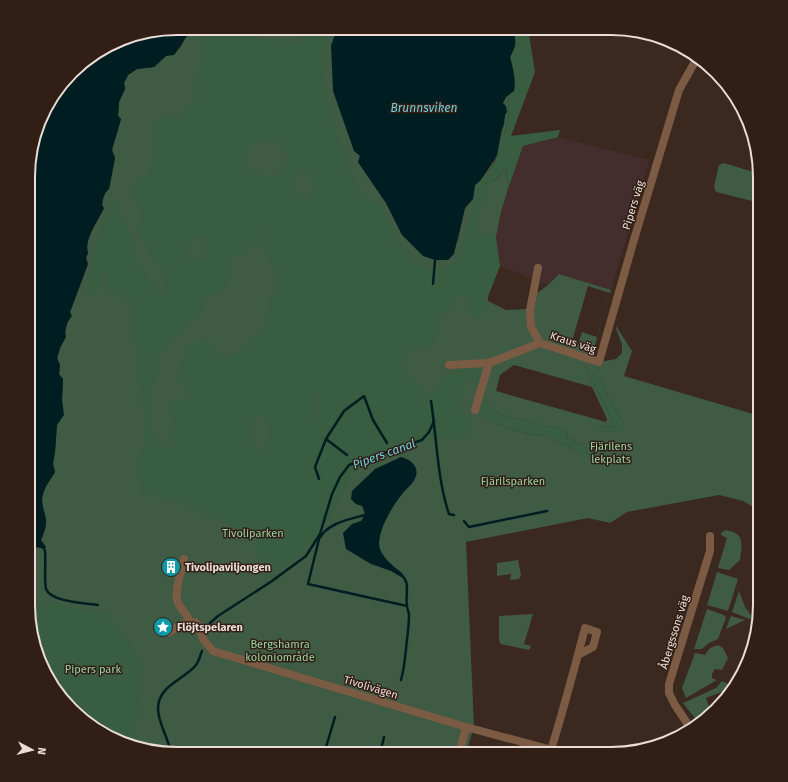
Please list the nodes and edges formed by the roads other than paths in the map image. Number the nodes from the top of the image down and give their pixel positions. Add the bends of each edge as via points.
1 (695, 62) edge
2 (538, 268) dead end
3 (540, 344) junction
4 (599, 362) joint
5 (489, 363) junction
6 (449, 365) dead end
7 (476, 410) dead end
8 (710, 536) dead end
9 (184, 559) dead end
10 (189, 619) junction
11 (169, 632) dead end
12 (578, 655) dead end
13 (688, 724) edge
14 (466, 727) junction
15 (461, 747) edge
16 (534, 747) edge
17 (552, 747) edge

1 - 4 street, Pipers väg via 679,90
2 - 3 street, Kraus väg via 530,310 531,328
3 - 4 street, Kraus väg
3 - 5 street, Kraus väg
5 - 6 street, Kraus väg
5 - 7 street
8 - 13 street, Åbergssons väg via 710,551 669,684 669,693
9 - 10 street via 176,595
10 - 11 street
10 - 14 street, Tivolivägen via 199,626 203,639 213,651
12 - 17 street
14 - 15 street
14 - 16 street, Tivolivägen

